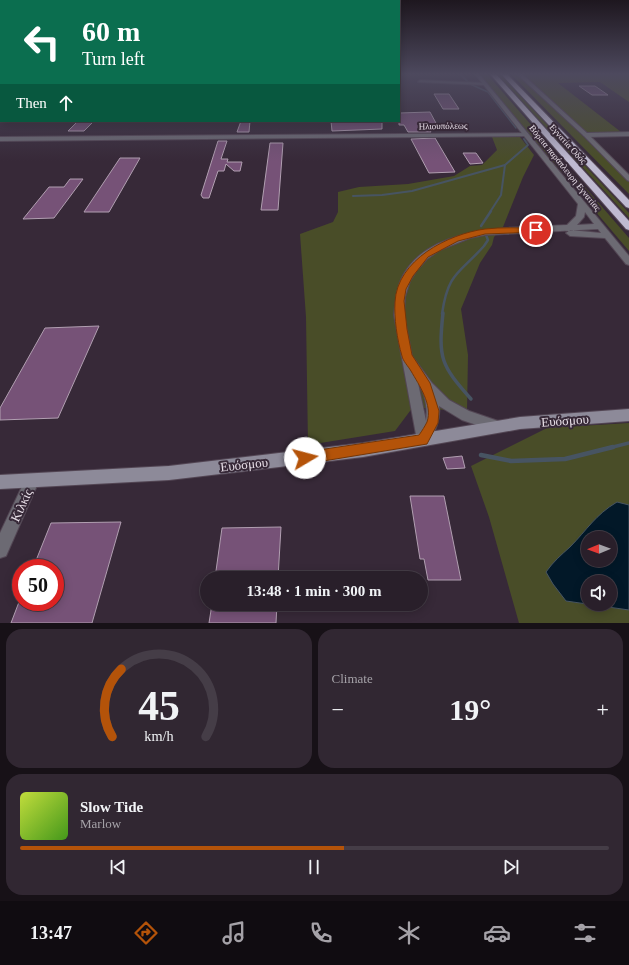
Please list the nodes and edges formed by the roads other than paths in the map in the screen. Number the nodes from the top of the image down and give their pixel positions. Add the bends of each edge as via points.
1 (501, 103) edge
2 (519, 103) edge
3 (532, 103) edge
4 (551, 103) edge
5 (526, 134) junction
6 (629, 134) edge
7 (586, 135) junction
8 (0, 139) edge
9 (629, 179) edge
10 (582, 204) junction
11 (629, 205) edge
12 (600, 226) junction
13 (629, 227) edge
14 (569, 228) junction
15 (536, 230) junction
16 (608, 236) junction
17 (629, 262) edge
18 (407, 357) junction
19 (426, 386) junction
20 (629, 415) edge
21 (498, 427) junction
22 (423, 440) junction
23 (32, 481) junction
24 (0, 482) edge
25 (0, 550) edge

1 - 5 street, Βόρεια παράπλευρη Εγνατίας
2 - 13 highway, Εγνατία Οδός
3 - 11 highway, Εγνατία Οδός
4 - 7 street
5 - 8 street, Ηλιουπόλεως
5 - 10 street, Βόρεια παράπλευρη Εγνατίας
6 - 7 street
7 - 9 street
10 - 12 street, Βόρεια παράπλευρη Εγνατίας
10 - 14 street via 580,217
12 - 14 street
12 - 16 street, Βόρεια παράπλευρη Εγνατίας
14 - 15 street
15 - 16 street
15 - 18 street via 470,234 442,245 418,262 402,289 399,301
16 - 17 street, Βόρεια παράπλευρη Εγνατίας
18 - 19 street
18 - 22 street
19 - 21 street via 446,406 456,412
19 - 22 street via 434,411 433,423
20 - 21 main road, Ευόσμου
21 - 22 main road, Ευόσμου
22 - 23 main road, Ευόσμου via 312,457 169,473
23 - 24 main road, Ευόσμου
23 - 25 street, Κιλκίς

